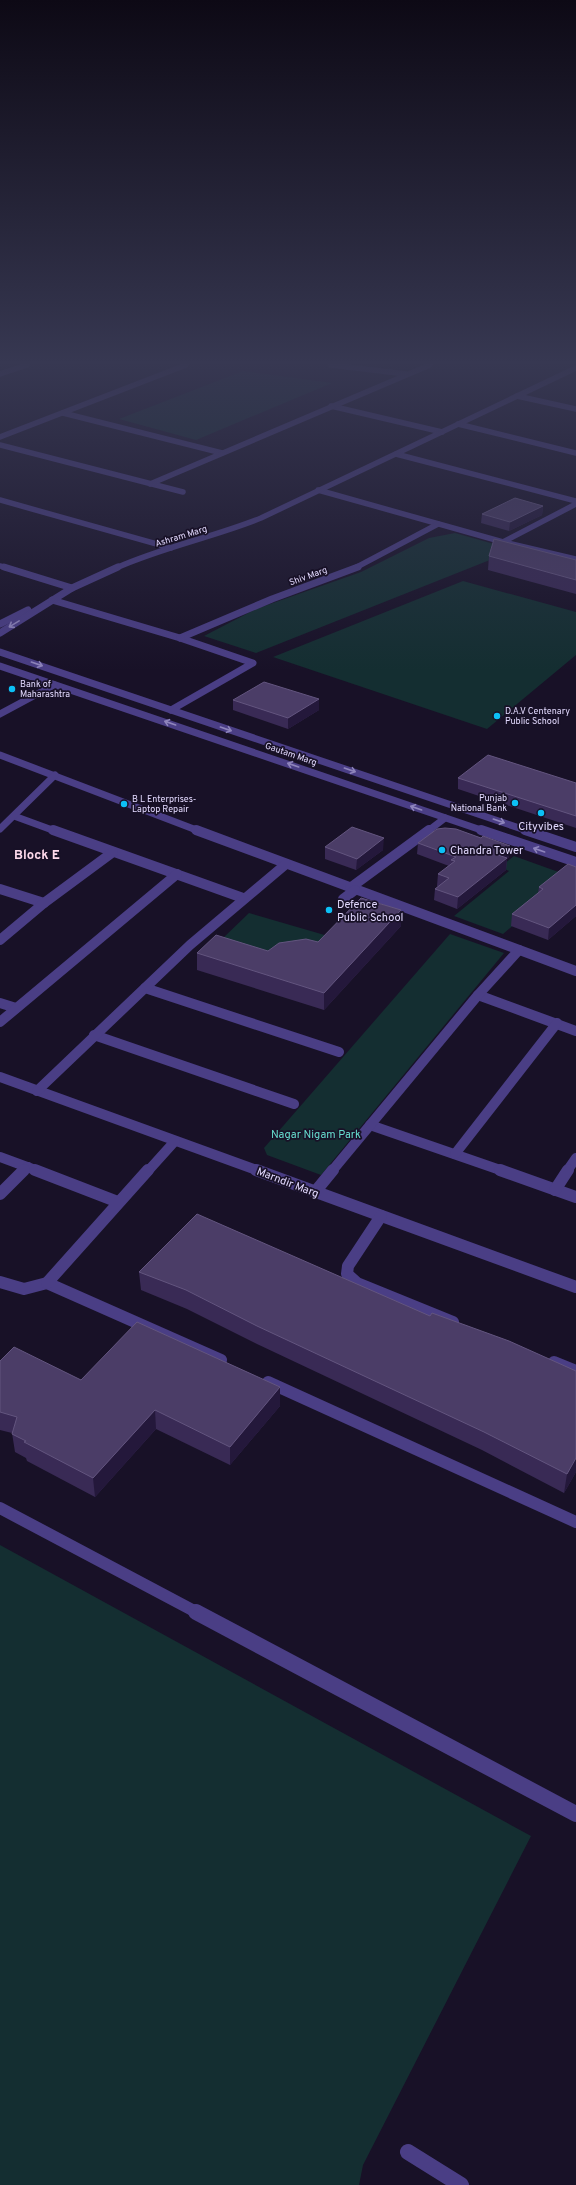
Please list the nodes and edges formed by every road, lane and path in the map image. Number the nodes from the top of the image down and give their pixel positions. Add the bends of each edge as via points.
1 (84, 467) edge
2 (190, 467) edge
3 (368, 467) edge
4 (444, 467) edge
5 (150, 484) junction
6 (318, 490) junction
7 (183, 492) dead end
8 (0, 500) edge
9 (576, 503) edge
10 (438, 524) junction
11 (504, 542) junction
12 (171, 548) junction
13 (576, 559) edge
14 (0, 566) edge
15 (72, 588) junction
16 (52, 600) junction
17 (0, 624) edge
18 (0, 633) edge
19 (180, 638) junction
20 (0, 652) edge
21 (0, 666) edge
22 (54, 684) junction
23 (171, 710) junction
24 (0, 714) edge
25 (0, 755) edge
26 (55, 775) junction
27 (14, 816) junction
28 (445, 818) junction
29 (0, 829) edge
30 (576, 847) edge
31 (113, 852) junction
32 (576, 862) edge
33 (286, 864) junction
34 (177, 874) junction
35 (0, 889) edge
36 (352, 889) junction
37 (243, 898) junction
38 (343, 898) dead end
39 (44, 903) junction
40 (0, 940) edge
41 (519, 950) junction
42 (576, 971) edge
43 (145, 988) junction
44 (478, 995) junction
45 (0, 1002) edge
46 (16, 1008) junction
47 (0, 1022) edge
48 (557, 1023) junction
49 (576, 1031) edge
50 (94, 1035) junction
51 (339, 1052) dead end
52 (0, 1077) edge
53 (37, 1091) junction
54 (294, 1104) dead end
55 (370, 1125) junction
56 (175, 1141) junction
57 (455, 1154) junction
58 (0, 1156) edge
59 (576, 1158) edge
60 (28, 1167) junction
61 (555, 1190) junction
62 (315, 1192) junction
63 (0, 1194) edge
64 (576, 1197) edge
65 (118, 1202) junction
66 (381, 1216) junction
67 (0, 1282) edge
68 (47, 1283) junction
69 (576, 1288) edge
70 (467, 1327) edge
71 (547, 1359) edge
72 (235, 1367) edge
73 (576, 1371) edge
74 (257, 1377) edge
75 (0, 1508) edge
76 (576, 1522) edge
77 (576, 1814) edge
78 (408, 2152) dead end
79 (461, 2185) edge

1 - 5 street
2 - 5 street
3 - 6 street, Ashram Marg
4 - 9 street
5 - 7 street
6 - 10 street
6 - 12 street, Ashram Marg via 254,521
8 - 12 street
9 - 11 street
10 - 11 street
10 - 19 street, Shiv Marg via 358,567 272,598
11 - 13 street
12 - 15 street, Ashram Marg via 134,560
14 - 15 street
15 - 16 street, Ashram Marg
16 - 17 street, Ashram Marg
16 -> 18 street, Ashram Marg
16 - 19 street
19 - 23 street via 253,663
20 -> 23 street, Gautam Marg
21 - 22 street, Gautam Marg
22 - 24 street
28 -> 22 street, Gautam Marg
23 -> 30 street, Gautam Marg
25 - 26 street
26 - 27 street
26 - 33 street
27 - 29 street
27 - 31 street
32 -> 28 street, Gautam Marg
28 - 36 street
31 - 34 street
31 - 39 street
33 - 36 street
33 - 37 street
34 - 37 street
34 - 46 street
35 - 39 street
36 - 38 street
36 - 41 street
37 - 43 street
39 - 40 street
41 - 42 street
41 - 44 street
43 - 50 street
43 - 51 street
44 - 48 street
44 - 55 street
45 - 46 street
46 - 47 street
48 - 49 street
48 - 57 street
50 - 53 street
50 - 54 street
52 - 53 street, Marndir Marg
53 - 56 street, Marndir Marg
55 - 57 street
55 - 62 street
56 - 62 street, Marndir Marg
56 - 65 street
57 - 61 street
58 - 60 street
59 - 61 street
60 - 63 street
60 - 65 street
61 - 64 street
62 - 66 street, Marndir Marg
65 - 68 street
66 - 69 street, Marndir Marg
66 - 70 street via 348,1266 347,1274 357,1283
67 - 68 street via 24,1289
68 - 72 street
71 - 73 street
74 - 76 street
75 - 77 street
78 - 79 street

